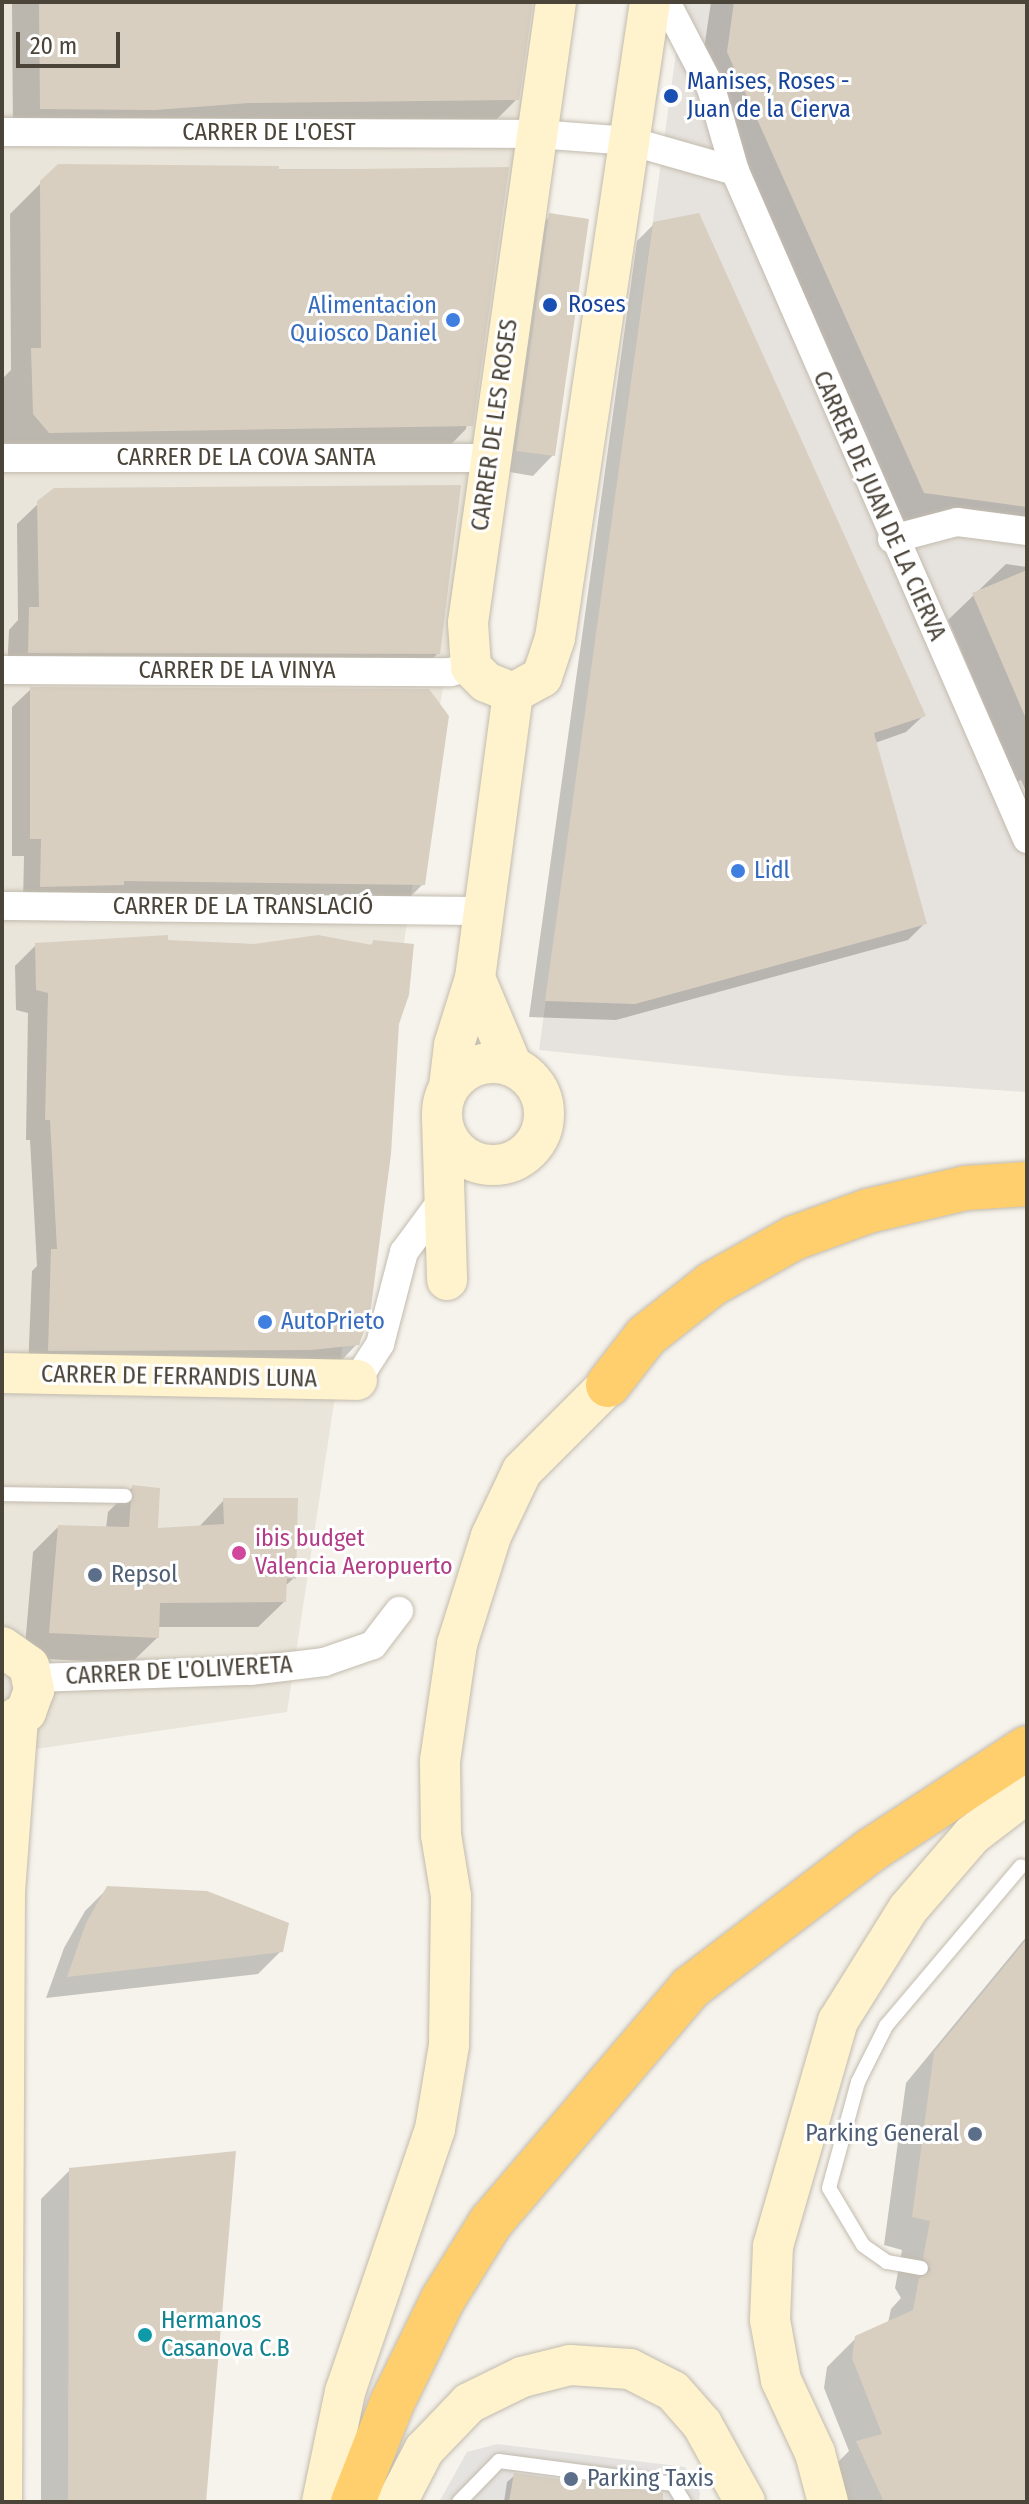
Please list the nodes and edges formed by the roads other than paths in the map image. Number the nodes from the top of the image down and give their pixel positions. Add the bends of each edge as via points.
1 (556, 2) edge
2 (650, 2) edge
3 (666, 2) edge
4 (2, 132) edge
5 (537, 134) junction
6 (630, 141) junction
7 (735, 171) junction
8 (2, 458) edge
9 (489, 458) junction
10 (1027, 531) edge
11 (892, 539) junction
12 (471, 667) junction
13 (2, 670) edge
14 (513, 693) junction
15 (1027, 839) edge
16 (2, 906) edge
17 (484, 911) junction
18 (475, 978) junction
19 (512, 1066) junction
20 (446, 1102) junction
21 (1027, 1184) edge
22 (441, 1202) junction
23 (447, 1280) dead end
24 (2, 1373) edge
25 (357, 1380) joint
26 (608, 1385) joint
27 (2, 1494) edge
28 (125, 1496) dead end
29 (399, 1611) dead end
30 (2, 1647) edge
31 (34, 1678) junction
32 (10, 1723) edge
33 (1027, 1748) edge
34 (1027, 1793) edge
35 (1021, 1866) dead end
36 (921, 2268) dead end
37 (2, 2502) edge
38 (322, 2502) edge
39 (353, 2502) edge
40 (397, 2502) edge
41 (459, 2502) edge
42 (684, 2502) edge
43 (745, 2502) edge
44 (828, 2502) edge

1 - 5 main road, CARRER DE LES ROSES
2 - 6 main road
3 - 7 street, CARRER DE JUAN DE LA CIERVA via 711,88
4 - 5 street, CARRER DE L'OEST
5 - 6 street
5 - 9 main road, CARRER DE LES ROSES
6 - 7 street
6 - 14 main road via 616,204 555,638 542,677
7 - 11 street, CARRER DE JUAN DE LA CIERVA
8 - 9 street, CARRER DE LA COVA SANTA
9 - 12 main road, CARRER DE LES ROSES via 468,623
10 - 11 street via 957,522
11 - 15 street, CARRER DE JUAN DE LA CIERVA
12 - 13 street, CARRER DE LA VINYA via 450,672
12 - 14 main road via 486,682
14 - 17 main road
16 - 17 street, CARRER DE LA TRANSLACIÓ
17 - 18 main road
18 - 19 main road
18 - 20 main road via 454,1045
19 - 20 main road via 484,1063
19 - 20 main road via 534,1083 544,1111 528,1151 499,1164 475,1161 455,1148
20 - 22 main road
21 - 26 highway via 966,1188 868,1211 794,1238 712,1284 657,1328
22 - 23 main road
22 - 25 street via 404,1252 380,1344
24 - 25 main road, CARRER DE FERRANDIS LUNA
26 - 38 main road via 522,1471 491,1536 446,1696 440,1761 441,1835 451,1896 449,2045 435,2129 345,2392
27 - 28 lane
29 - 31 street, CARRER DE L'OLIVERETA via 373,1645 324,1662 250,1671
30 - 31 main road via 21,1656
31 - 32 main road via 32,1702
32 - 37 main road
33 - 39 highway via 871,1850 690,1988 491,2222 417,2351
34 - 44 main road via 972,1835 908,1909 838,2021 778,2231 770,2320 781,2380 815,2453
35 - 36 lane via 886,2026 858,2082 829,2188 863,2245 887,2262
40 - 43 main road via 424,2450 469,2403 522,2377 570,2365 630,2369 673,2391 702,2424
41 - 42 lane via 499,2461 673,2484

